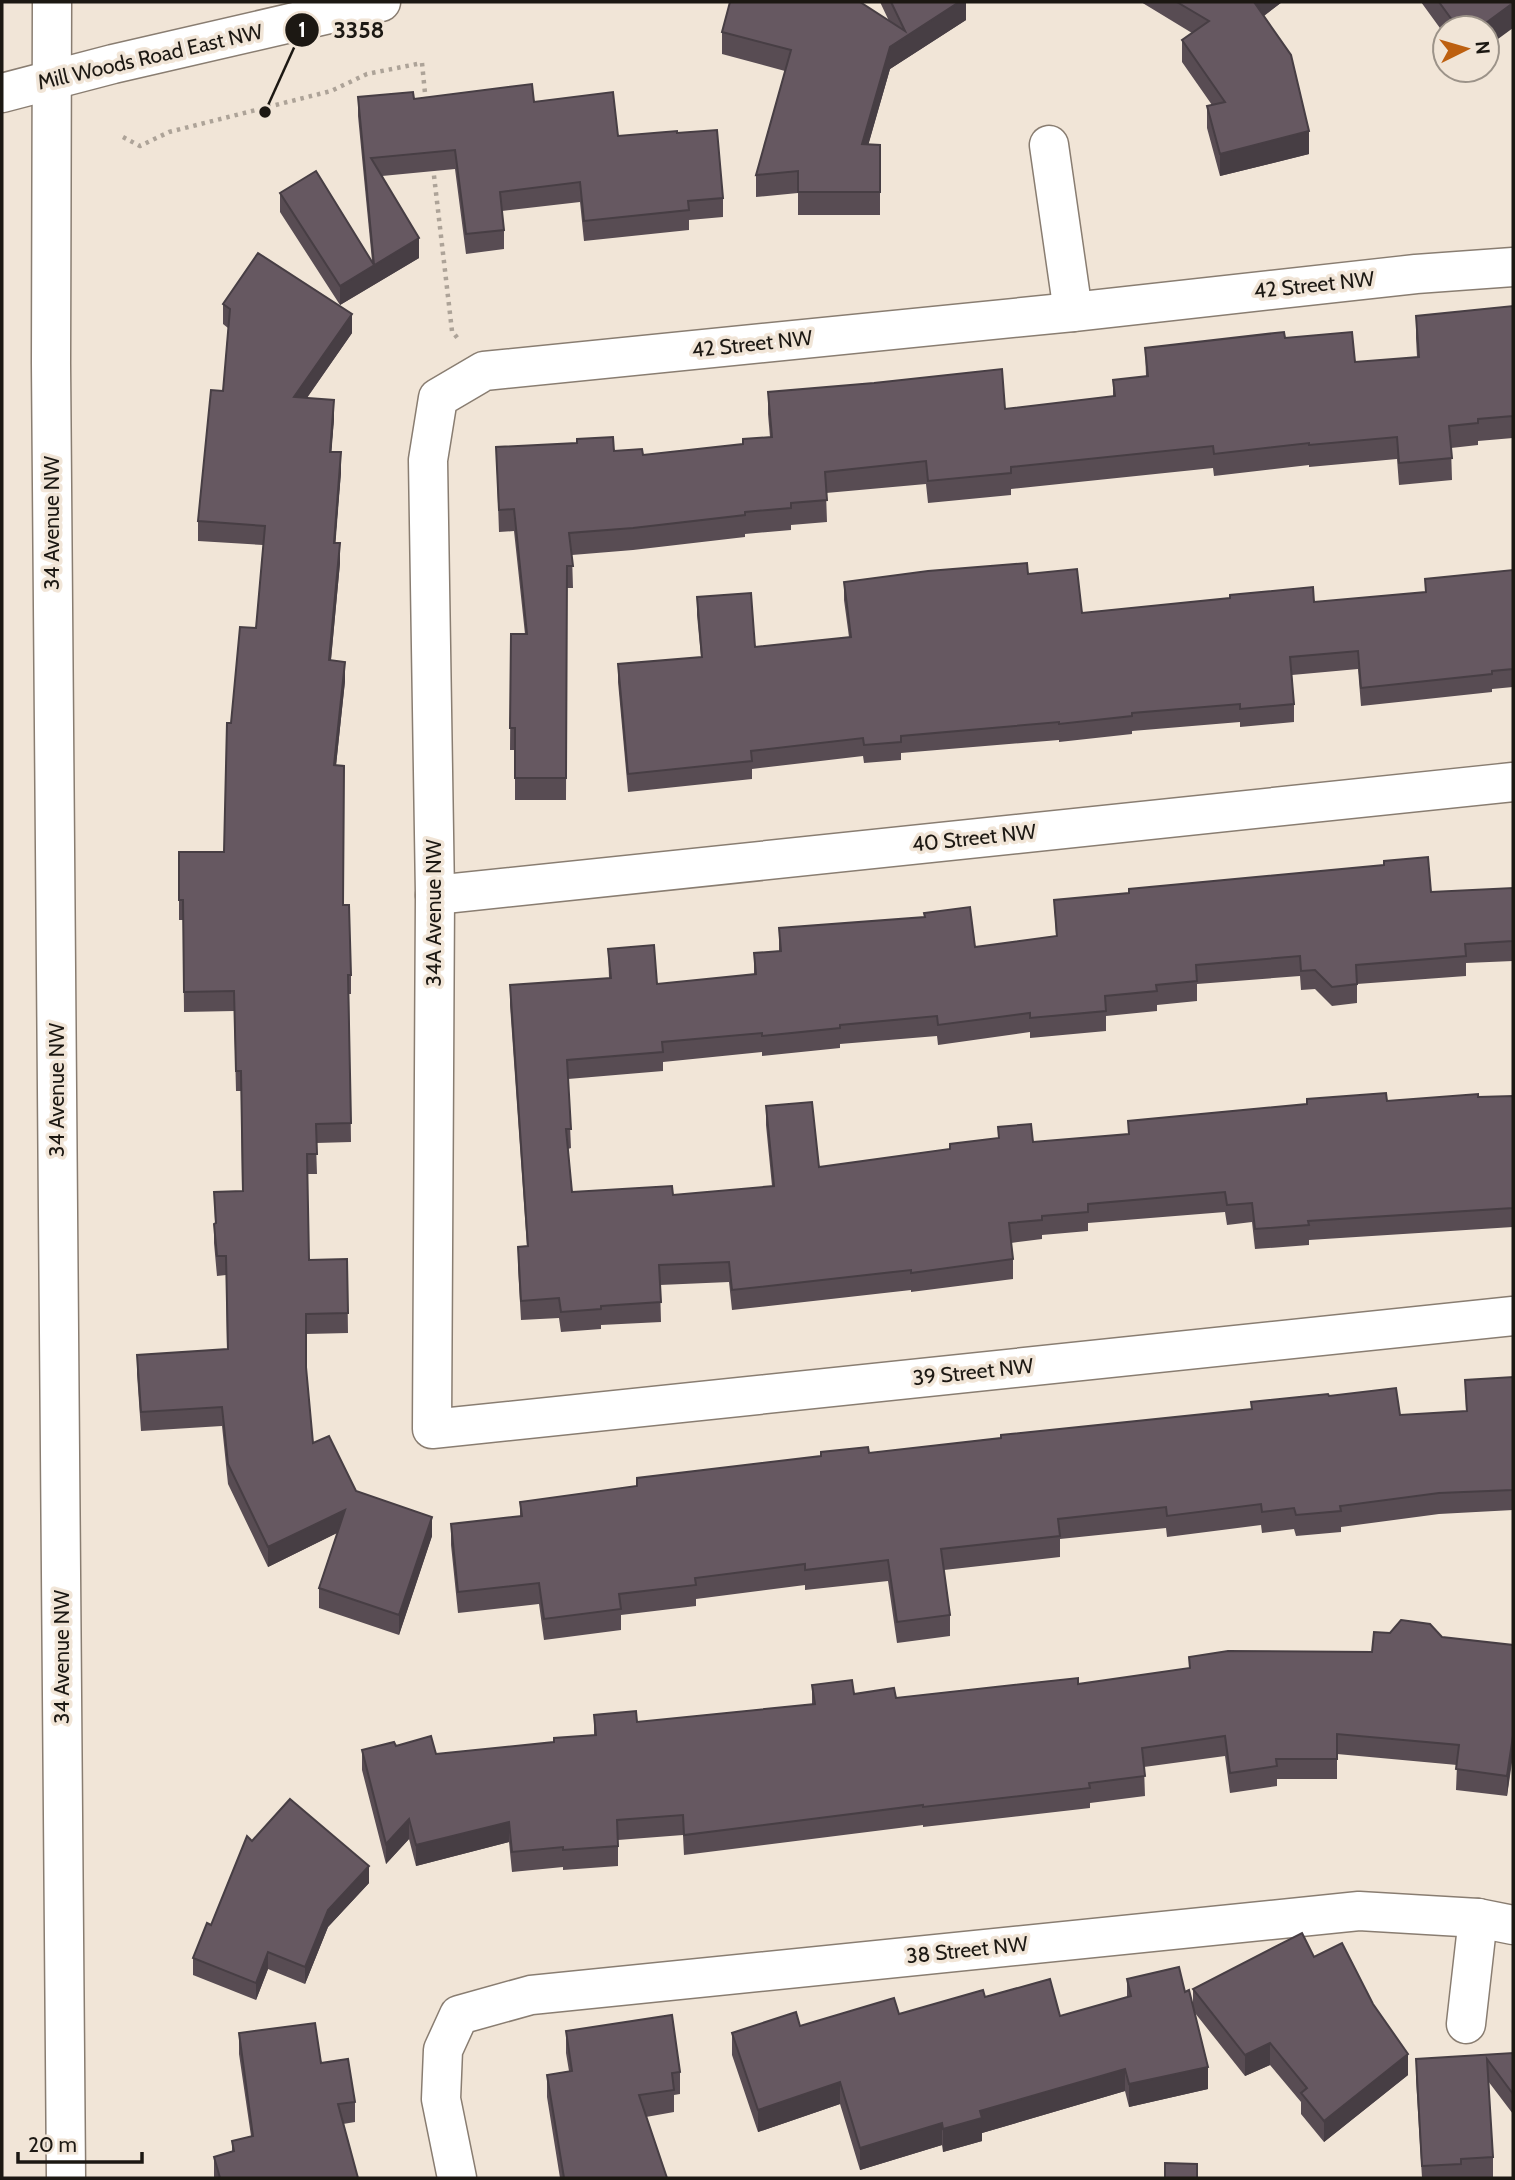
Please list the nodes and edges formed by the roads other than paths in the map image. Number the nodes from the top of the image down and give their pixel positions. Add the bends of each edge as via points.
1 (52, 2) edge
2 (381, 2) edge
3 (51, 80) junction
4 (2, 93) edge
5 (1049, 145) dead end
6 (1513, 267) edge
7 (1073, 312) junction
8 (438, 398) joint
9 (1513, 782) edge
10 (435, 895) junction
11 (1513, 1316) edge
12 (432, 1429) joint
13 (1495, 1921) edge
14 (1466, 2024) dead end
15 (66, 2178) edge
16 (457, 2178) edge

1 - 3 street, 34 Avenue NW
2 - 3 street, Mill Woods Road East NW
3 - 4 street, Mill Woods Road East NW
3 - 15 street, 34 Avenue NW
5 - 7 street
6 - 7 street, 42 Street NW
7 - 8 street, 42 Street NW via 484,371
8 - 10 street, 34A Avenue NW via 428,460
9 - 10 street, 40 Street NW
10 - 12 street, 34A Avenue NW
11 - 12 street, 39 Street NW
13 - 14 street, 38 Street NW
13 - 16 street, 38 Street NW via 1359,1911 531,1995 459,2015 443,2050 441,2099

